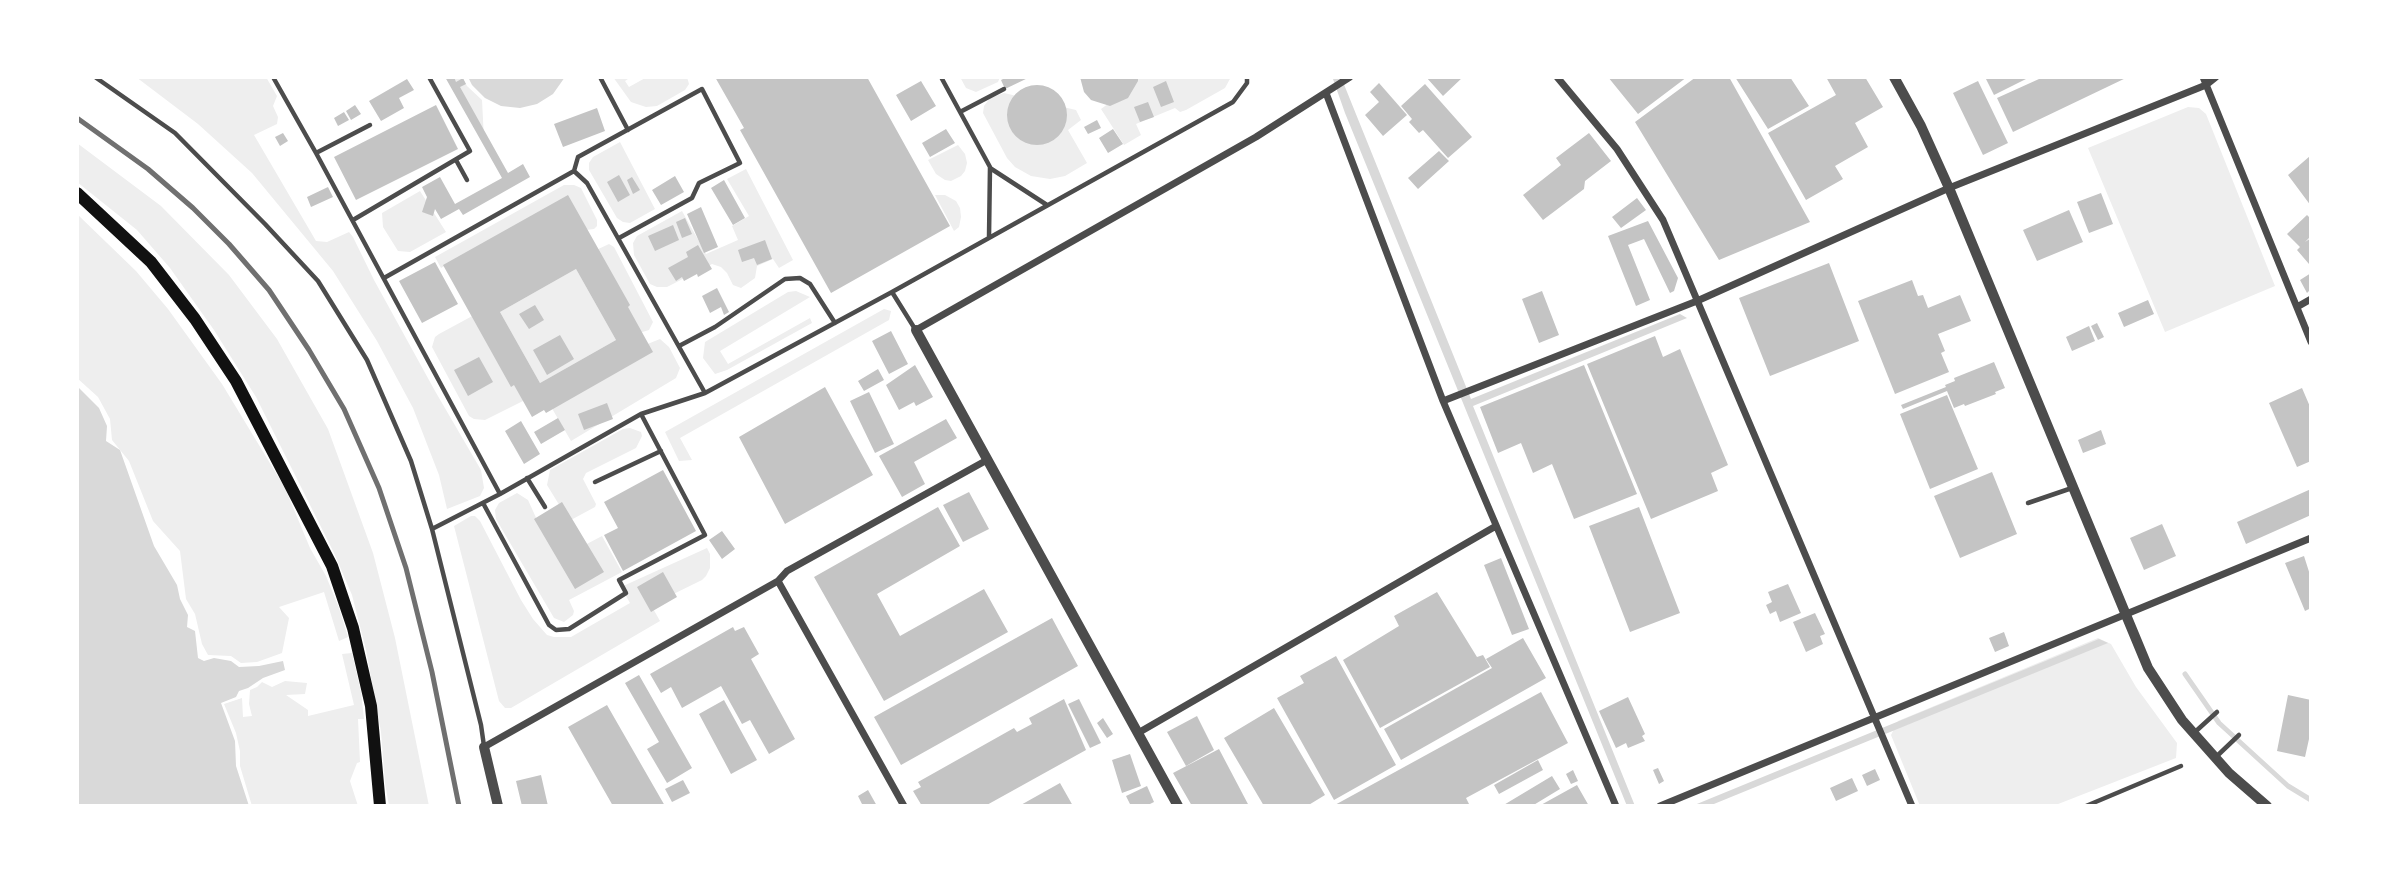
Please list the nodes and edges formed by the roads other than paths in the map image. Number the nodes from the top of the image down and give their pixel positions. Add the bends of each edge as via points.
1 (95, 77) edge
2 (273, 77) edge
3 (429, 77) edge
4 (600, 77) edge
5 (941, 77) edge
6 (1248, 77) edge
7 (1349, 77) edge
8 (1557, 77) edge
9 (1894, 77) edge
10 (2203, 77) edge
11 (2216, 77) edge
12 (2206, 85) junction
13 (1004, 89) dead end
14 (1326, 93) junction
15 (960, 112) junction
16 (370, 125) dead end
17 (628, 130) junction
18 (316, 153) junction
19 (455, 160) junction
20 (990, 167) junction
21 (574, 171) junction
22 (467, 180) dead end
23 (1950, 188) junction
24 (77, 193) edge
25 (1048, 205) junction
26 (353, 220) junction
27 (619, 238) junction
28 (989, 238) junction
29 (384, 278) junction
30 (892, 292) junction
31 (2311, 299) edge
32 (1697, 301) junction
33 (2297, 307) junction
34 (835, 323) junction
35 (916, 330) junction
36 (2311, 342) edge
37 (679, 346) junction
38 (705, 393) junction
39 (1447, 399) junction
40 (641, 414) junction
41 (660, 451) junction
42 (987, 460) junction
43 (527, 478) junction
44 (595, 482) dead end
45 (2073, 488) junction
46 (500, 494) junction
47 (482, 503) junction
48 (2028, 503) dead end
49 (545, 506) dead end
50 (1496, 526) junction
51 (432, 529) junction
52 (2310, 540) edge
53 (778, 581) junction
54 (2126, 615) junction
55 (2217, 712) dead end
56 (1875, 717) junction
57 (1138, 733) junction
58 (2194, 733) junction
59 (2239, 735) dead end
60 (484, 747) junction
61 (2216, 758) junction
62 (2181, 766) dead end
63 (1675, 803) edge
64 (380, 806) edge
65 (498, 806) edge
66 (904, 806) edge
67 (1178, 806) edge
68 (1616, 806) edge
69 (1660, 806) edge
70 (1912, 806) edge
71 (2086, 806) edge
72 (2267, 806) edge

1 - 51 lane via 175,133 318,281 367,360 411,461
2 - 18 lane
3 - 19 lane via 470,151
4 - 17 lane
5 - 15 lane
6 - 25 lane via 1233,102
7 - 14 street
8 - 32 street via 1617,149 1663,220
9 - 23 street
10 - 12 street
11 - 12 street
12 - 23 street
12 - 33 street
13 - 15 lane
14 - 35 street
14 - 39 street
15 - 20 lane
16 - 18 lane
17 - 21 lane via 578,157
17 - 27 lane via 702,89 740,163 699,183 692,198
18 - 26 lane
19 - 22 lane
19 - 26 lane
20 - 25 lane
20 - 28 lane
21 - 27 lane via 587,183
21 - 29 lane
23 - 32 street
23 - 45 street
24 - 64 main road via 151,262 195,319 236,381 332,566 353,628 370,706
25 - 28 lane
26 - 29 lane
27 - 37 lane
28 - 30 lane
29 - 46 lane
30 - 34 lane
30 - 35 lane
31 - 33 street
32 - 39 street
32 - 56 street
33 - 36 street
34 - 37 lane via 810,284 800,278 785,279
34 - 38 lane
35 - 42 street
37 - 38 lane
38 - 40 lane
39 - 50 street
40 - 41 lane
40 - 43 lane
41 - 44 lane
41 - 47 lane via 705,535 619,580 626,593 569,629 556,630 549,625
42 - 53 street via 787,571
42 - 57 street
43 - 46 lane
43 - 49 lane
45 - 48 lane
45 - 54 street
46 - 47 lane
47 - 51 lane
50 - 57 street
50 - 68 street
51 - 60 lane
52 - 54 street
53 - 60 street
53 - 66 street
54 - 56 street
54 - 58 street via 2148,667
55 - 58 lane
56 - 63 street
56 - 70 street
57 - 67 street
58 - 61 street
59 - 61 lane
60 - 65 street
61 - 72 street
62 - 71 lane
63 - 69 street

